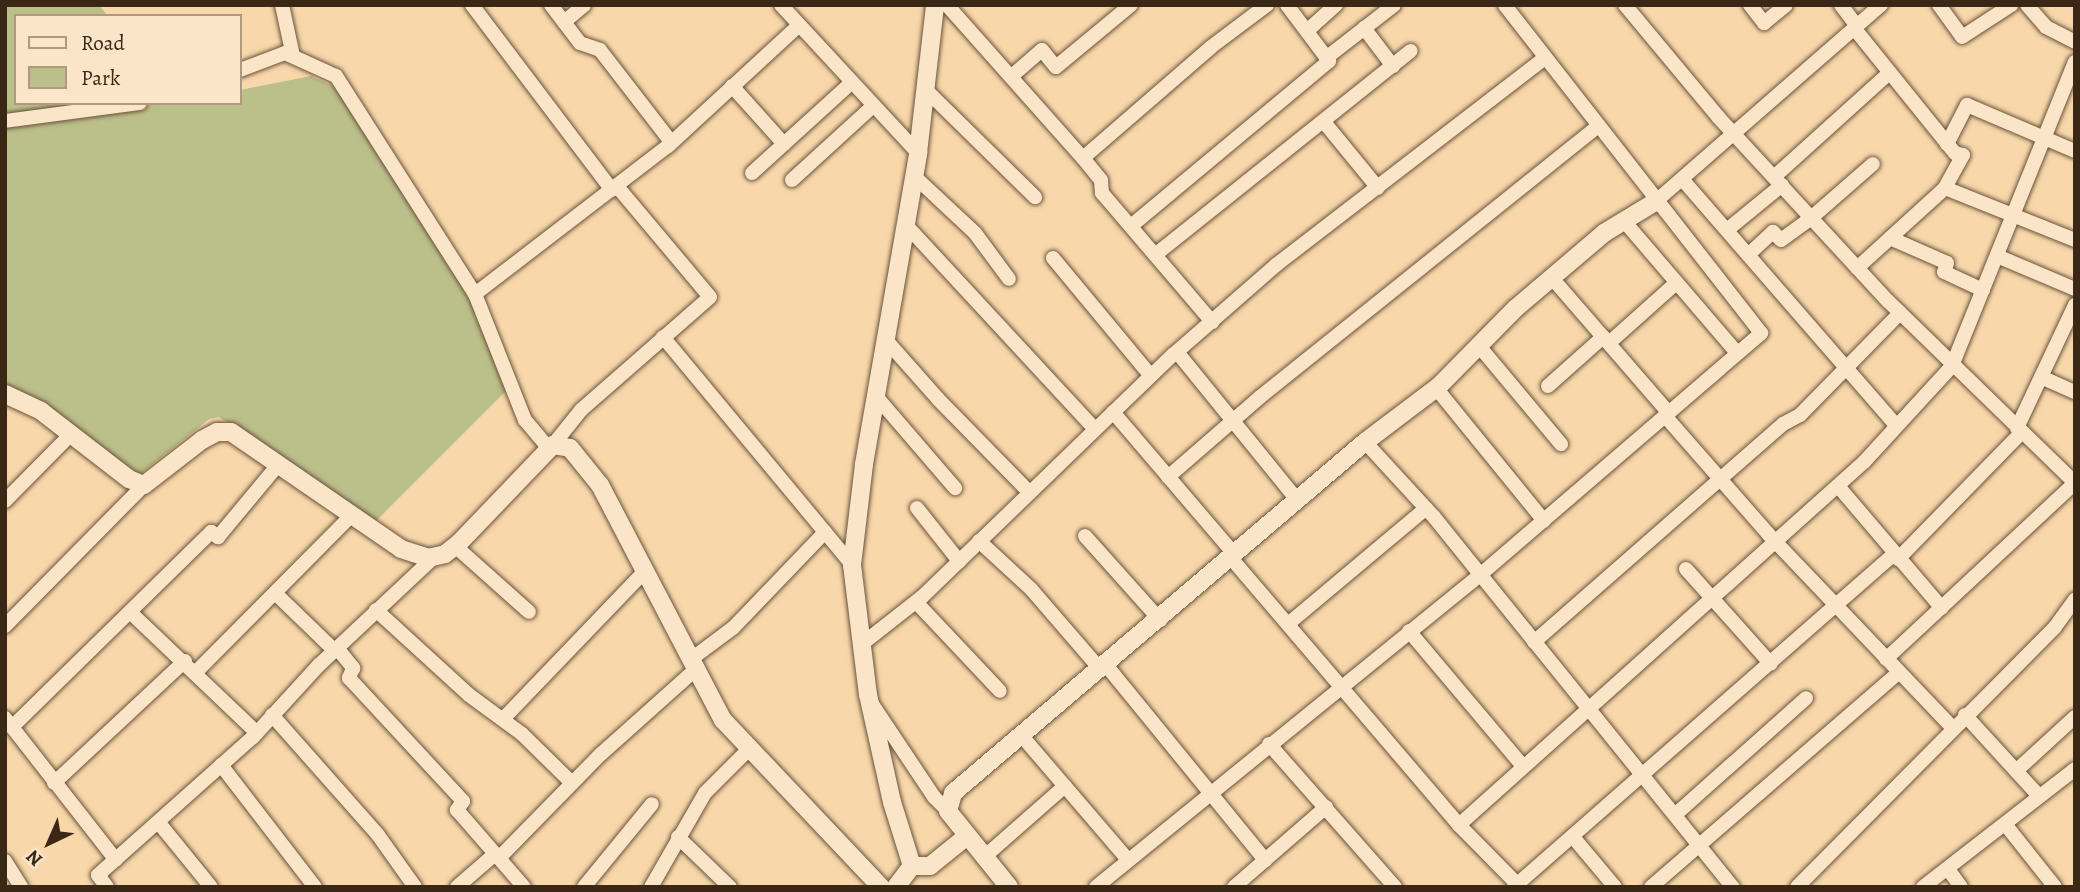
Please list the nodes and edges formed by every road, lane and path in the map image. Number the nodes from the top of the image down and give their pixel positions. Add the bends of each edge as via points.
1 (282, 5) edge
2 (472, 5) edge
3 (551, 5) edge
4 (584, 5) edge
5 (781, 5) edge
6 (935, 5) edge
7 (947, 5) edge
8 (1131, 5) edge
9 (1267, 5) edge
10 (1287, 5) edge
11 (1336, 5) edge
12 (1394, 5) edge
13 (1505, 5) edge
14 (1625, 5) edge
15 (1750, 5) edge
16 (1786, 5) edge
17 (1841, 5) edge
18 (1881, 5) edge
19 (1939, 5) edge
20 (2011, 5) edge
21 (2027, 5) edge
22 (564, 22) junction
23 (799, 25) junction
24 (1855, 27) junction
25 (1364, 28) junction
26 (1308, 30) junction
27 (2075, 42) edge
28 (1411, 51) dead end
29 (293, 55) junction
30 (1326, 58) junction
31 (1545, 58) junction
32 (2075, 62) edge
33 (1393, 66) junction
34 (242, 69) edge
35 (1889, 73) junction
36 (1013, 75) junction
37 (851, 83) junction
38 (732, 86) junction
39 (926, 90) junction
40 (125, 105) edge
41 (873, 107) junction
42 (5, 121) edge
43 (1325, 122) junction
44 (1598, 127) junction
45 (1735, 134) junction
46 (2045, 138) junction
47 (671, 142) junction
48 (784, 144) junction
49 (1947, 144) junction
50 (2075, 150) edge
51 (918, 153) junction
52 (1083, 158) junction
53 (1873, 164) dead end
54 (752, 173) dead end
55 (914, 176) junction
56 (1682, 179) junction
57 (792, 180) dead end
58 (1778, 181) junction
59 (615, 188) junction
60 (1378, 188) junction
61 (1945, 188) junction
62 (1035, 197) dead end
63 (1655, 202) junction
64 (2013, 215) junction
65 (1811, 218) junction
66 (1625, 221) junction
67 (905, 224) junction
68 (1130, 226) junction
69 (1727, 230) junction
70 (1890, 238) junction
71 (2075, 240) edge
72 (1155, 255) junction
73 (1748, 255) junction
74 (1997, 256) junction
75 (1054, 258) dead end
76 (1857, 268) junction
77 (1552, 278) junction
78 (1009, 279) dead end
79 (1676, 283) junction
80 (2075, 289) edge
81 (1983, 290) junction
82 (475, 294) junction
83 (2075, 306) edge
84 (1900, 313) junction
85 (1212, 322) junction
86 (663, 337) junction
87 (885, 339) junction
88 (1606, 340) junction
89 (1479, 346) junction
90 (1177, 352) junction
91 (1737, 353) junction
92 (1952, 366) junction
93 (1846, 368) junction
94 (1151, 376) junction
95 (2041, 377) junction
96 (1548, 386) dead end
97 (1436, 388) junction
98 (2075, 392) edge
99 (5, 394) edge
100 (876, 395) junction
101 (1113, 412) junction
102 (1667, 414) junction
103 (1233, 420) junction
104 (1897, 426) junction
105 (1095, 429) junction
106 (2020, 430) junction
107 (71, 434) junction
108 (1365, 442) junction
109 (1561, 444) dead end
110 (551, 447) junction
111 (278, 465) junction
112 (1168, 477) junction
113 (1722, 480) junction
114 (2075, 483) edge
115 (144, 485) junction
116 (1838, 486) junction
117 (955, 488) dead end
118 (1030, 492) junction
119 (5, 501) edge
120 (1298, 501) junction
121 (918, 508) dead end
122 (1426, 508) junction
123 (352, 515) junction
124 (1544, 520) junction
125 (825, 532) junction
126 (1085, 536) dead end
127 (979, 541) junction
128 (1776, 542) junction
129 (455, 547) junction
130 (435, 556) junction
131 (1896, 556) junction
132 (1233, 557) junction
133 (959, 561) junction
134 (852, 565) junction
135 (1686, 569) dead end
136 (645, 571) junction
137 (1480, 575) junction
138 (275, 593) junction
139 (2075, 599) edge
140 (1713, 600) junction
141 (916, 602) junction
142 (1837, 607) junction
143 (1941, 608) junction
144 (376, 610) junction
145 (130, 612) junction
146 (529, 612) dead end
147 (1160, 620) junction
148 (1288, 624) junction
149 (5, 626) edge
150 (1409, 631) junction
151 (1534, 642) junction
152 (862, 644) junction
153 (336, 649) junction
154 (1886, 659) junction
155 (1771, 664) junction
156 (692, 665) junction
157 (190, 667) junction
158 (1104, 667) junction
159 (1899, 673) junction
160 (1341, 686) junction
161 (1000, 691) dead end
162 (1806, 698) dead end
163 (869, 699) junction
164 (1587, 708) junction
165 (271, 715) junction
166 (1965, 715) junction
167 (2075, 717) edge
168 (503, 719) junction
169 (9, 722) edge
170 (1952, 727) junction
171 (257, 733) junction
172 (1021, 736) junction
173 (1269, 744) junction
174 (750, 748) junction
175 (221, 765) junction
176 (1522, 765) junction
177 (2075, 769) edge
178 (2016, 771) junction
179 (1644, 774) junction
180 (54, 783) junction
181 (572, 783) junction
182 (1065, 786) junction
183 (1210, 794) junction
184 (2039, 796) junction
185 (652, 804) dead end
186 (1326, 807) junction
187 (948, 811) junction
188 (1676, 814) junction
189 (159, 823) junction
190 (2005, 824) junction
191 (1459, 825) junction
192 (678, 837) junction
193 (965, 837) junction
194 (1573, 837) junction
195 (1699, 845) junction
196 (497, 856) junction
197 (984, 858) junction
198 (116, 860) junction
199 (1128, 860) junction
200 (1265, 860) junction
201 (5, 861) edge
202 (912, 866) junction
203 (1948, 869) junction
204 (1515, 885) edge
205 (21, 887) edge
206 (107, 887) edge
207 (211, 887) edge
208 (315, 887) edge
209 (415, 887) edge
210 (457, 887) edge
211 (524, 887) edge
212 (584, 887) edge
213 (651, 887) edge
214 (730, 887) edge
215 (881, 887) edge
216 (896, 887) edge
217 (1009, 887) edge
218 (1096, 887) edge
219 (1234, 887) edge
220 (1395, 887) edge
221 (1615, 887) edge
222 (1651, 887) edge
223 (1733, 887) edge
224 (1797, 887) edge
225 (1923, 887) edge
226 (1961, 887) edge
227 (2055, 887) edge

1 - 29 street
2 - 59 street
3 - 22 street
4 - 22 street
5 - 23 street
6 - 39 street
7 - 36 street
8 - 36 street via 1056,67 1042,50
9 - 52 street via 1179,73
10 - 26 street
11 - 26 street
12 - 25 street
13 - 31 street
14 - 45 street
15 - 16 street via 1764,23
17 - 24 street
18 - 24 street
19 - 20 street via 1962,37
21 - 27 street via 2046,27
22 - 47 street via 580,43 600,50
23 - 37 street
23 - 38 street
24 - 35 street
24 - 45 street
25 - 30 street
25 - 33 street
26 - 30 street
28 - 33 street
29 - 34 street via 285,53
29 - 82 street via 336,76
30 - 68 street via 1329,61
31 - 44 street
31 - 60 street
32 - 46 street
33 - 43 street
35 - 49 street
35 - 58 street
36 - 52 street
37 - 41 street
37 - 48 street
38 - 47 street
38 - 48 street
39 - 51 street
39 - 62 street
40 - 42 street
41 - 51 street
41 - 57 street
43 - 60 street
43 - 72 street
44 - 63 street
44 - 103 street
45 - 56 street
45 - 58 street
46 - 49 street via 1967,106
46 - 50 street
46 - 64 street
47 - 59 street
48 - 54 street
49 - 61 street via 1963,155
51 - 55 street
52 - 68 street via 1101,180 1102,193
53 - 65 street
55 - 67 street
55 - 78 street via 975,233
56 - 63 street
56 - 69 street
58 - 65 street
58 - 69 street
59 - 82 street
59 - 86 street via 710,296
60 - 85 street via 1276,265
61 - 64 street
61 - 70 street
63 - 66 street
63 - 91 street via 1761,333
64 - 71 street
64 - 74 street
65 - 73 street via 1781,240 1773,232
65 - 76 street
66 - 77 street
66 - 79 street
67 - 87 street
67 - 105 street
68 - 72 street
69 - 73 street
70 - 76 street
70 - 81 street via 1947,263 1944,272
72 - 85 street
73 - 93 street
74 - 80 street
74 - 81 street
75 - 94 street
76 - 84 street
77 - 88 street
77 - 89 street
79 - 88 street
79 - 91 street
81 - 92 street
82 - 110 street via 525,420
83 - 95 street
84 - 92 street
84 - 93 street
85 - 90 street
86 - 110 street via 581,410
86 - 125 street
87 - 100 street
87 - 118 street
88 - 96 street
88 - 102 street
89 - 97 street
89 - 109 street
90 - 94 street
90 - 103 street
91 - 102 street
92 - 104 street
92 - 106 street
93 - 104 street
93 - 113 street via 1800,415 1783,424
94 - 101 street
95 - 98 street
95 - 106 street
97 - 108 street
97 - 124 street
99 - 107 street via 41,411
100 - 117 street
100 - 134 street
101 - 105 street
101 - 112 street
102 - 113 street
102 - 124 street
103 - 112 street
103 - 120 street
104 - 116 street
105 - 118 street
106 - 114 street
106 - 131 street
107 - 115 street
107 - 119 street
108 - 120 street
108 - 122 street
110 - 129 street
110 - 136 street via 570,448 600,485
111 - 115 street via 231,432 217,432
111 - 123 street
111 - 145 street via 218,537 211,532
112 - 132 street
113 - 128 street
113 - 151 street
114 - 143 street
115 - 149 street
116 - 128 street
116 - 131 street
118 - 127 street
120 - 132 street
121 - 133 street
122 - 137 street
122 - 148 street
123 - 130 street via 401,549
123 - 138 street
124 - 137 street
125 - 134 street
125 - 156 street
126 - 147 street
127 - 133 street
127 - 158 street
128 - 140 street
128 - 142 street
129 - 130 street
129 - 146 street
130 - 144 street
131 - 142 street
131 - 143 street
132 - 147 street
132 - 148 street
133 - 141 street
134 - 152 street
135 - 140 street
136 - 156 street
136 - 168 street
137 - 150 street
137 - 151 street
138 - 153 street
138 - 157 street
139 - 166 street via 2055,626
140 - 155 street
140 - 164 street
141 - 152 street
141 - 161 street
142 - 154 street
142 - 155 street
143 - 154 street
144 - 153 street
144 - 168 street via 469,695
145 - 157 street
145 - 169 street
147 - 158 street
148 - 160 street
150 - 160 street
150 - 176 street
151 - 164 street
152 - 163 street
153 - 165 street
153 - 196 street via 353,668 349,678 463,801 457,810
154 - 159 street
155 - 179 street
156 - 174 street via 723,720
156 - 181 street
157 - 171 street
157 - 180 street
158 - 172 street
158 - 183 street
159 - 170 street
159 - 195 street
160 - 173 street
160 - 191 street
162 - 188 street
163 - 187 street
163 - 202 street
164 - 176 street
164 - 179 street
165 - 171 street
165 - 209 street via 378,835
166 - 170 street
166 - 178 street
167 - 178 street
168 - 181 street
169 - 180 street
170 - 224 street
171 - 175 street
172 - 182 street
172 - 187 street via 953,793
173 - 183 street
173 - 186 street
174 - 192 street via 705,793
174 - 215 street
175 - 189 street
175 - 208 street
176 - 191 street
177 - 184 street
178 - 184 street
179 - 188 street
179 - 194 street
180 - 198 street
181 - 196 street
182 - 197 street
182 - 199 street
183 - 199 street
183 - 200 street
184 - 190 street
185 - 212 street
186 - 200 street
186 - 220 street
187 - 193 street
188 - 195 street
189 - 198 street
189 - 207 street
190 - 203 street
190 - 227 street
191 - 204 street
192 - 213 street
192 - 214 street
193 - 197 street
193 - 202 street via 930,866
194 - 204 street
194 - 221 street
195 - 222 street
195 - 223 street
196 - 210 street
196 - 211 street
197 - 217 street
198 - 206 street via 99,875
199 - 218 street
200 - 219 street
201 - 205 street
202 - 216 street
203 - 225 street
203 - 226 street

